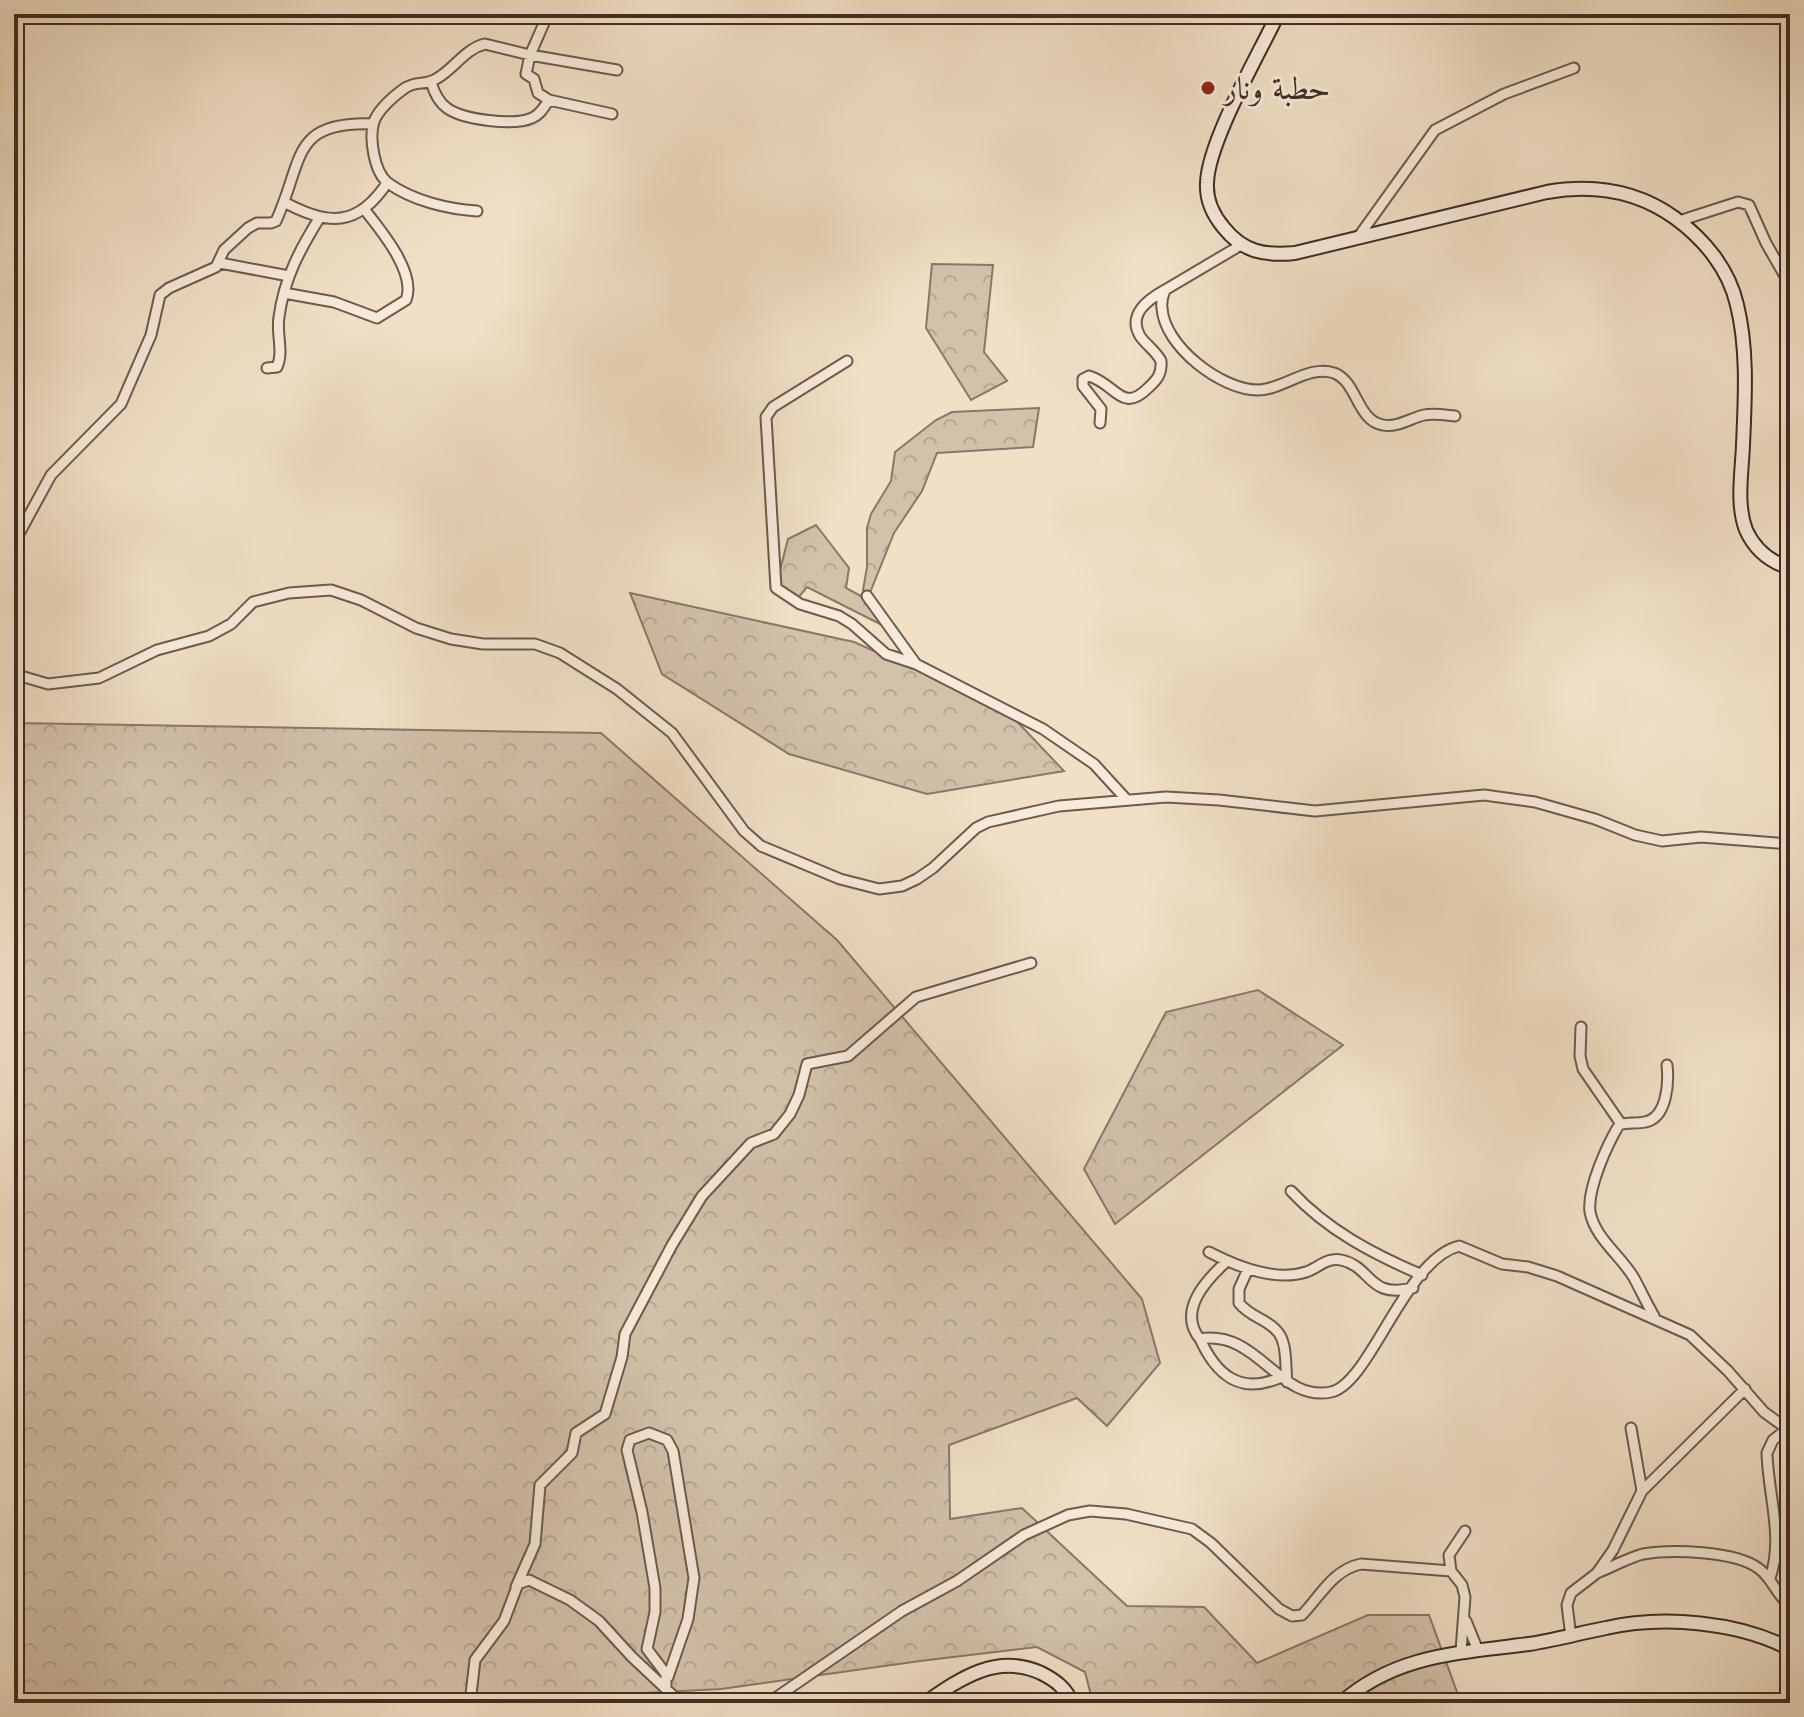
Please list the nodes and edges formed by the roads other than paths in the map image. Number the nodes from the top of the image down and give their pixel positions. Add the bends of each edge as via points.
1 (548, 14) edge
2 (1278, 14) edge
3 (530, 55) junction
4 (1574, 68) dead end
5 (617, 70) dead end
6 (431, 82) junction
7 (549, 100) junction
8 (612, 114) dead end
9 (373, 124) junction
10 (387, 183) junction
11 (284, 202) junction
12 (364, 209) junction
13 (477, 211) dead end
14 (320, 217) junction
15 (1679, 221) junction
16 (1359, 236) junction
17 (1241, 245) junction
18 (220, 263) junction
19 (289, 276) junction
20 (1790, 285) edge
21 (1165, 290) junction
22 (284, 293) junction
23 (847, 361) dead end
24 (267, 368) dead end
25 (1455, 416) dead end
26 (1100, 423) dead end
27 (14, 543) edge
28 (1790, 568) edge
29 (867, 596) dead end
30 (916, 664) junction
31 (14, 674) edge
32 (1126, 799) junction
33 (1790, 844) edge
34 (1031, 963) dead end
35 (1581, 1027) dead end
36 (1667, 1065) dead end
37 (1621, 1124) junction
38 (1291, 1191) dead end
39 (1209, 1252) dead end
40 (1227, 1261) junction
41 (1248, 1269) junction
42 (1422, 1275) junction
43 (1413, 1288) junction
44 (1654, 1316) junction
45 (1200, 1339) junction
46 (1283, 1380) junction
47 (1745, 1389) junction
48 (1631, 1428) dead end
49 (1788, 1430) edge
50 (1642, 1491) junction
51 (1465, 1531) dead end
52 (1776, 1555) junction
53 (1790, 1566) edge
54 (1451, 1571) junction
55 (1597, 1573) junction
56 (1770, 1578) junction
57 (516, 1587) junction
58 (1790, 1605) edge
59 (1465, 1618) junction
60 (1571, 1637) junction
61 (1477, 1648) junction
62 (1790, 1649) edge
63 (1461, 1651) junction
64 (667, 1683) junction
65 (470, 1703) edge
66 (681, 1703) edge
67 (768, 1703) edge
68 (925, 1703) edge
69 (1072, 1703) edge
70 (1341, 1703) edge

1 - 3 street
2 - 17 main road via 1208,171 1212,211
3 - 5 street
3 - 6 street via 479,45
3 - 7 street via 526,75
4 - 16 street via 1504,94 1435,130
6 - 7 street via 443,106 472,117 528,120
6 - 9 street via 406,87
7 - 8 street
9 - 10 street via 377,166
9 - 11 street via 336,125 317,133 303,152
10 - 12 street
10 - 13 street via 437,204
11 - 14 street
11 - 18 street via 276,221 248,228 224,250
12 - 14 street via 340,219
12 - 22 street via 400,261 409,291 406,300 377,318 334,302
14 - 19 street
15 - 16 main road via 1631,195 1580,187
15 - 20 street via 1738,202 1749,205
15 - 28 main road via 1714,256 1737,302 1743,331 1741,509 1756,548 1773,563
16 - 17 main road via 1277,255
17 - 21 street
18 - 19 street
18 - 27 street via 160,295 151,335 121,404 51,475
19 - 22 street
21 - 25 street via 1162,308 1169,329 1191,358 1223,381 1268,390 1332,372 1380,425 1429,414
21 - 26 street via 1145,302 1137,328 1161,361 1159,378 1132,400 1100,380 1083,379 1101,409
22 - 24 street via 277,332 280,360 277,367
23 - 30 street via 773,407 766,417 776,588 800,604 839,616 886,654
29 - 30 street
30 - 32 street via 1043,729 1094,764
31 - 32 street via 48,684 99,678 157,650 209,636 253,602 331,590 451,639 535,644 560,653 672,733 744,831 761,846 858,885 892,888 917,879 988,822 1059,806
32 - 33 street via 1195,798 1315,811 1484,795 1558,808 1662,841 1701,837
34 - 57 street via 916,997 848,1056 807,1064 790,1114 774,1134 751,1143 702,1196 672,1245 625,1334 605,1414 576,1433 572,1453 540,1485 535,1544
35 - 37 street via 1583,1069
36 - 37 street via 1659,1114
37 - 44 street via 1592,1185 1590,1209 1596,1228 1634,1278
38 - 42 street via 1329,1227
39 - 40 street
40 - 41 street
40 - 45 street via 1204,1284 1193,1305 1192,1327
41 - 43 street via 1297,1274 1342,1260 1380,1288
41 - 46 street via 1239,1303 1280,1335
42 - 43 street
42 - 44 street via 1459,1246 1502,1264 1541,1270
43 - 46 street via 1344,1386 1322,1393
44 - 47 street via 1690,1335
45 - 46 street via 1238,1343
45 - 46 street via 1217,1369 1236,1380
47 - 49 street
47 - 50 street
48 - 50 street
49 - 52 street via 1773,1440 1767,1453
50 - 55 street
51 - 54 street via 1449,1555
52 - 53 street
52 - 56 street
54 - 59 street via 1462,1585
54 - 67 street via 1350,1566 1302,1615 1292,1616 1192,1529 1126,1514 1068,1515 1024,1535 902,1611
55 - 56 street via 1644,1554 1718,1554 1753,1564
55 - 60 street via 1568,1598
56 - 58 street
57 - 64 street via 534,1581 586,1611
57 - 65 street via 504,1621 475,1660
59 - 61 street
59 - 63 street
60 - 61 main road
60 - 62 main road via 1648,1622 1733,1628
61 - 63 main road
63 - 70 main road via 1375,1678
64 - 64 street via 647,1649 655,1588 627,1450 630,1440 649,1433 667,1440 673,1451 694,1578 688,1619
64 - 66 street
68 - 69 main road via 974,1672 1013,1665 1050,1677

